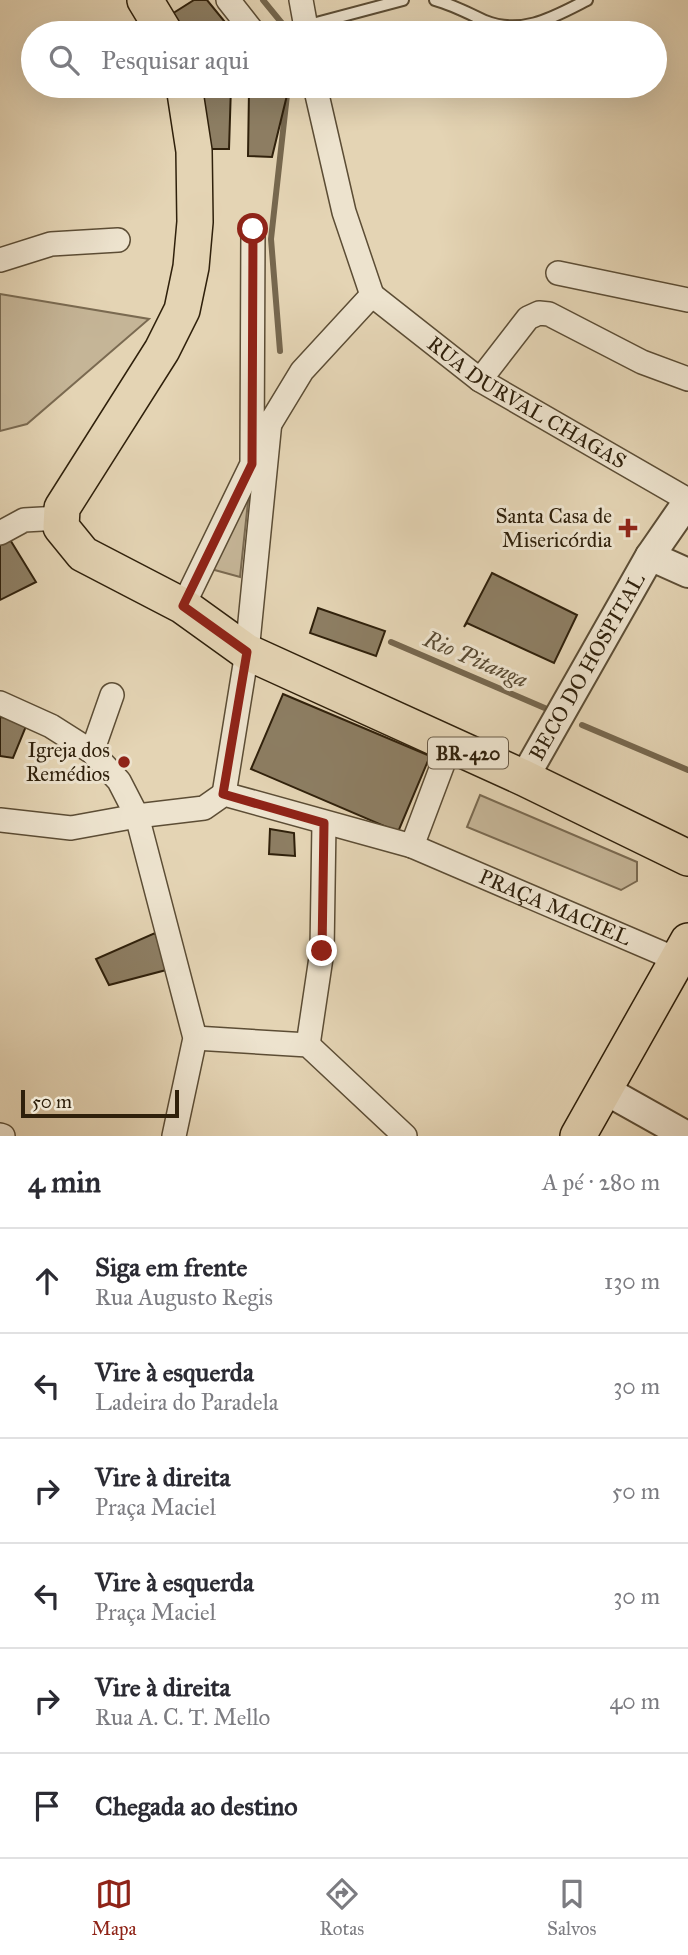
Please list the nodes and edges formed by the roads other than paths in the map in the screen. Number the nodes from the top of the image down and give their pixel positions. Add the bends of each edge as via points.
1 (145, 0) edge
2 (228, 0) edge
3 (301, 0) edge
4 (403, 0) edge
5 (435, 0) edge
6 (587, 0) edge
7 (158, 21) edge
8 (245, 21) edge
9 (305, 21) edge
10 (333, 21) edge
11 (485, 21) edge
12 (540, 21) edge
13 (186, 98) edge
14 (317, 98) edge
15 (253, 229) dead end
16 (118, 240) dead end
17 (0, 260) edge
18 (558, 273) dead end
19 (372, 295) junction
20 (688, 300) edge
21 (688, 379) edge
22 (480, 380) junction
23 (270, 421) junction
24 (252, 464) junction
25 (688, 501) edge
26 (60, 518) junction
27 (0, 533) edge
28 (650, 556) junction
29 (688, 573) edge
30 (183, 606) junction
31 (247, 652) junction
32 (112, 695) dead end
33 (0, 703) edge
34 (450, 745) junction
35 (92, 752) junction
36 (524, 778) junction
37 (223, 794) junction
38 (137, 816) junction
39 (0, 820) edge
40 (324, 823) junction
41 (412, 846) junction
42 (688, 858) edge
43 (683, 951) edge
44 (195, 1038) junction
45 (308, 1045) junction
46 (605, 1090) junction
47 (576, 1131) edge
48 (174, 1136) edge
49 (405, 1136) edge
50 (687, 1136) edge

1 - 7 main road
2 - 8 street
3 - 9 street
4 - 10 lane
5 - 11 lane
6 - 12 lane
13 - 26 main road via 194,151 195,222 182,310
14 - 19 street via 344,212
15 - 24 street
16 - 17 street via 51,244
18 - 20 street
19 - 22 street, RUA DURVAL CHAGAS
19 - 23 street via 302,370
21 - 22 street via 539,313 528,318
22 - 25 street, RUA DURVAL CHAGAS
23 - 24 street
23 - 31 street
24 - 30 street
25 - 28 street, BECO DO HOSPITAL
26 - 27 street via 24,520
26 - 30 main road, BR-420 via 68,538 83,554
28 - 29 street
28 - 36 street, BECO DO HOSPITAL
30 - 31 main road, BR-420
31 - 34 main road, BR-420
31 - 37 street
32 - 35 street
33 - 35 street via 51,726
34 - 36 main road, BR-420
34 - 41 street
35 - 38 street via 119,781
36 - 42 main road, BR-420
37 - 38 street via 204,808
37 - 40 street, PRAÇA MACIEL
38 - 39 street via 71,828
38 - 44 street
40 - 41 street, PRAÇA MACIEL
40 - 45 street via 322,951
41 - 43 street, PRAÇA MACIEL
43 - 46 main road
44 - 45 street
44 - 48 street
45 - 49 street
46 - 47 main road
46 - 50 street

